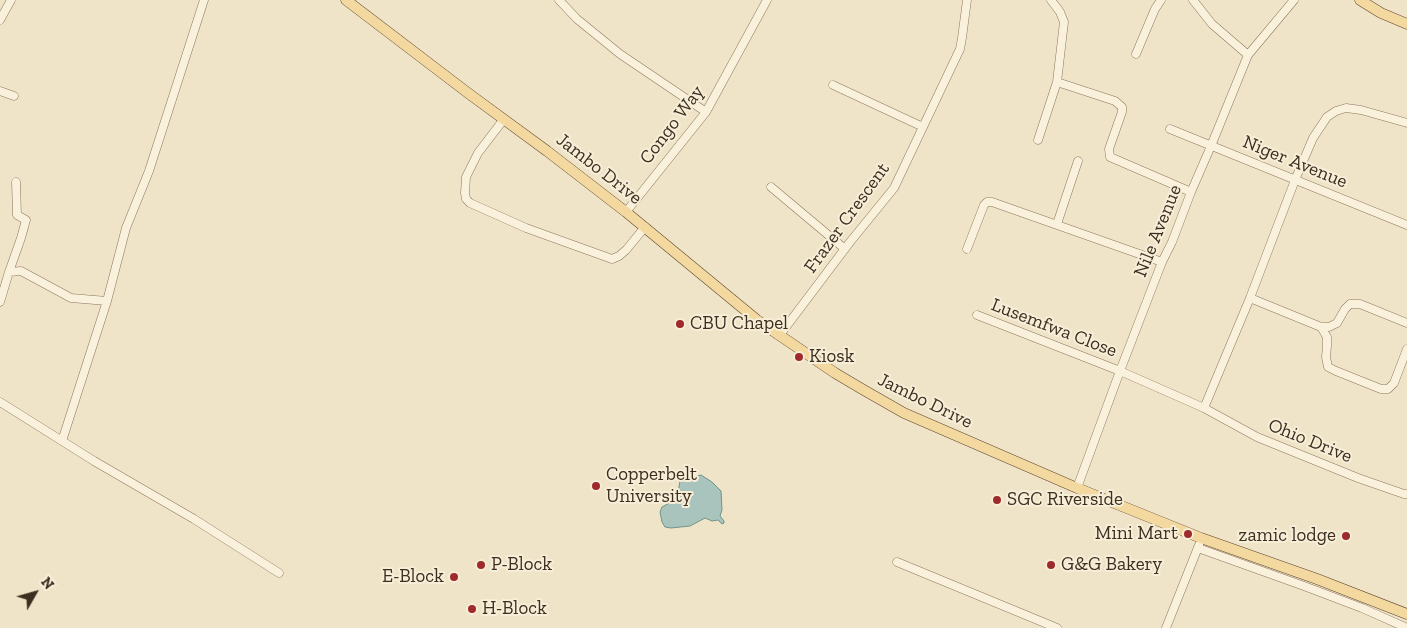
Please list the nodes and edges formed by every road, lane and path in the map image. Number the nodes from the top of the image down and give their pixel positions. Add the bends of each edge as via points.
1 (11, 0) edge
2 (204, 0) edge
3 (346, 0) edge
4 (560, 0) edge
5 (757, 0) edge
6 (967, 0) edge
7 (1051, 0) edge
8 (1161, 0) edge
9 (1193, 0) edge
10 (1294, 0) edge
11 (1360, 0) edge
12 (766, 2) edge
13 (0, 20) edge
14 (1407, 24) edge
15 (1136, 54) dead end
16 (1248, 55) junction
17 (1057, 82) junction
18 (833, 85) dead end
19 (0, 91) edge
20 (14, 96) dead end
21 (706, 112) junction
22 (504, 119) junction
23 (1407, 123) edge
24 (923, 127) junction
25 (1170, 129) dead end
26 (1038, 140) dead end
27 (1211, 146) junction
28 (1078, 161) dead end
29 (1295, 180) junction
30 (16, 182) dead end
31 (771, 187) dead end
32 (1191, 192) junction
33 (626, 212) junction
34 (1057, 224) junction
35 (1407, 225) edge
36 (645, 227) junction
37 (845, 249) junction
38 (966, 249) dead end
39 (1162, 262) junction
40 (9, 272) junction
41 (1250, 298) junction
42 (107, 301) junction
43 (0, 302) edge
44 (977, 315) dead end
45 (1407, 323) edge
46 (1321, 328) junction
47 (779, 336) junction
48 (1406, 353) edge
49 (1403, 366) edge
50 (1120, 371) junction
51 (0, 402) edge
52 (1204, 408) junction
53 (62, 442) junction
54 (1077, 488) junction
55 (1407, 494) edge
56 (1200, 543) junction
57 (897, 562) dead end
58 (279, 573) dead end
59 (1407, 614) edge
60 (1406, 625) edge
61 (1057, 628) edge
62 (1166, 628) edge

1 - 13 street
2 - 42 street via 149,171 126,228
3 - 22 main road, Jambo Drive
4 - 21 street via 577,19 620,54
5 - 12 street
6 - 24 street, Frazer Crescent via 960,49
7 - 17 street via 1064,22
8 - 15 street
9 - 16 street via 1212,24
10 - 16 street, Nile Avenue
11 - 14 main road
12 - 21 street, Congo Way
16 - 27 street, Nile Avenue
17 - 26 street
17 - 32 street via 1115,101 1122,107 1109,149 1110,158
18 - 24 street
19 - 20 street
21 - 33 street, Congo Way
22 - 33 main road, Jambo Drive
22 - 36 street via 478,153 466,177 464,187 470,203 526,228 612,259 626,250
23 - 29 street via 1361,110 1346,108 1336,111 1327,117 1313,138
24 - 37 street, Frazer Crescent via 894,188
25 - 27 street, Niger Avenue
27 - 29 street, Niger Avenue
27 - 32 street, Nile Avenue
28 - 34 street
29 - 35 street, Niger Avenue
29 - 41 street
30 - 40 street via 17,215 26,220
31 - 37 street
32 - 39 street, Nile Avenue
33 - 36 main road, Jambo Drive
34 - 38 street via 987,202
34 - 39 street
36 - 47 main road, Jambo Drive
37 - 47 street, Frazer Crescent
39 - 50 street, Nile Avenue
40 - 42 street via 21,271 71,298
40 - 43 street
41 - 46 street
41 - 52 street
42 - 53 street
44 - 50 street, Lusemfwa Close
45 - 46 street via 1360,304 1350,304 1337,322
46 - 49 street via 1327,337 1328,366 1336,371 1388,389
47 - 54 main road, Jambo Drive via 904,413
48 - 49 street
50 - 52 street, Lusemfwa Close
50 - 54 street, Nile Avenue
51 - 53 street
52 - 55 street, Ohio Drive via 1257,438
53 - 58 street
54 - 56 main road, Jambo Drive
56 - 59 main road, Jambo Drive via 1318,579
56 - 60 street, Jambo Drive
56 - 62 street
57 - 61 street

